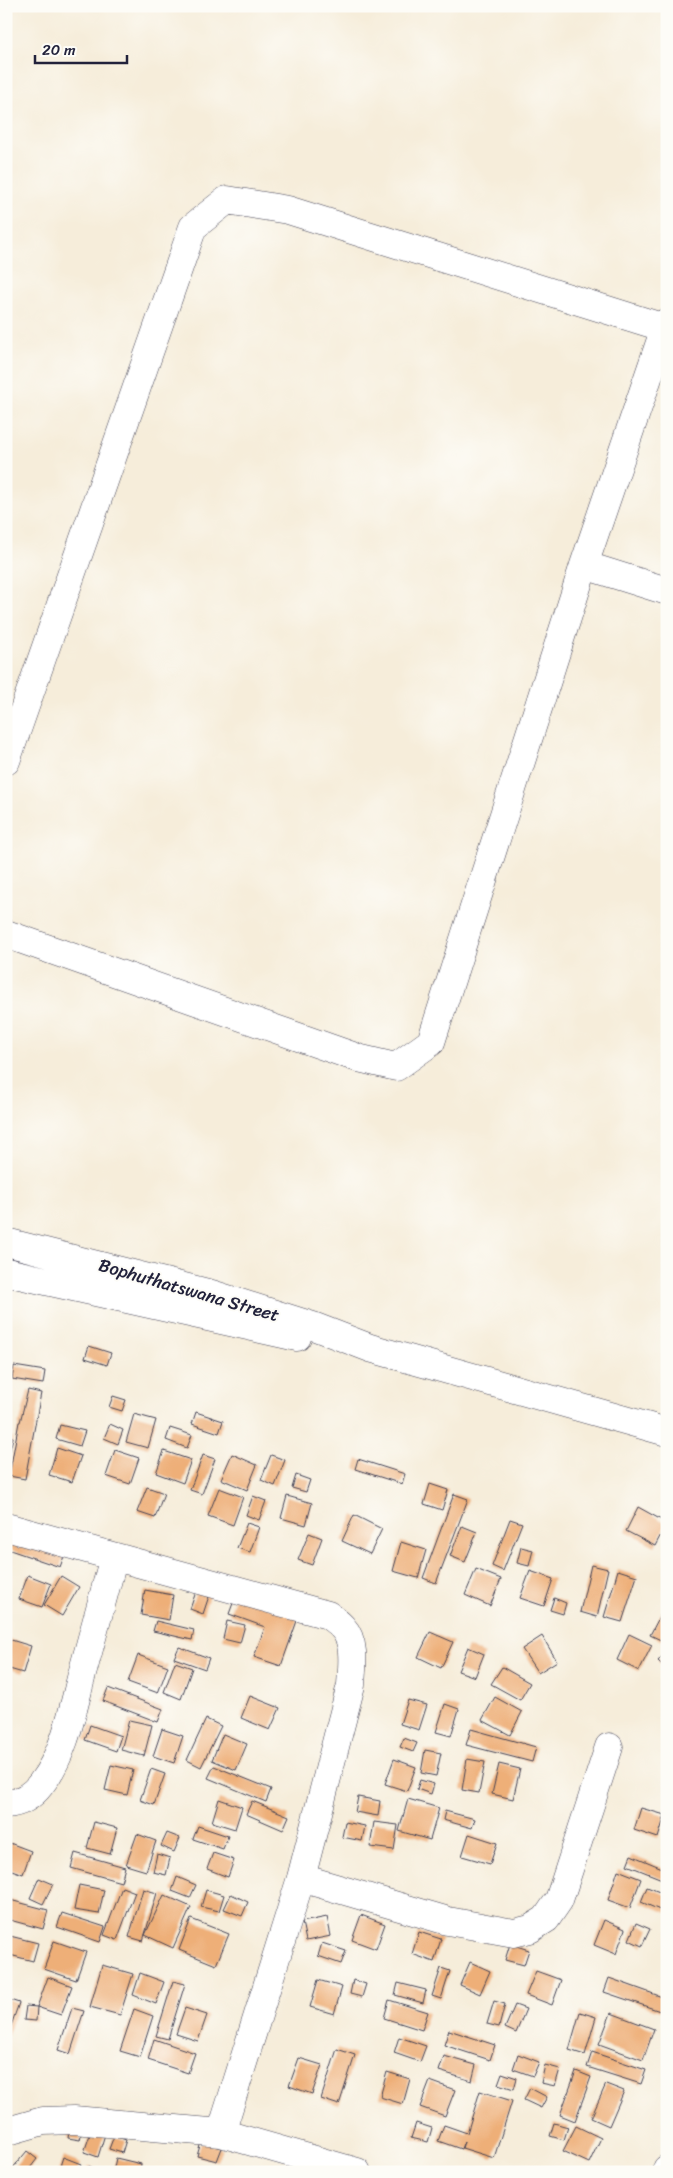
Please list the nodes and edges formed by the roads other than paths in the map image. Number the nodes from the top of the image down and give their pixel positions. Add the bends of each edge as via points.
1 (666, 325) edge
2 (584, 565) junction
3 (667, 590) edge
4 (6, 761) edge
5 (6, 934) edge
6 (6, 1242) edge
7 (6, 1272) edge
8 (370, 1348) junction
9 (667, 1432) edge
10 (6, 1527) edge
11 (114, 1557) junction
12 (609, 1747) dead end
13 (6, 1804) edge
14 (301, 1878) junction
15 (7, 2132) edge
16 (221, 2133) junction
17 (357, 2172) edge

1 - 2 street
1 - 4 street via 288,210 227,200 193,227
2 - 3 street
2 - 5 street via 430,1042 396,1067 358,1058
6 - 8 street, Bophuthatswana Street via 212,1294
7 - 8 street, Bophuthatswana Street via 266,1331
8 - 9 street, Bophuthatswana Street
10 - 11 street
11 - 13 street via 71,1716 56,1758 41,1784 29,1796 16,1804
11 - 14 street via 328,1615 344,1628 350,1643 351,1686
12 - 14 street via 559,1900 546,1919 530,1929 514,1933 448,1921
14 - 16 street
15 - 16 street via 43,2121 74,2120
16 - 17 street

